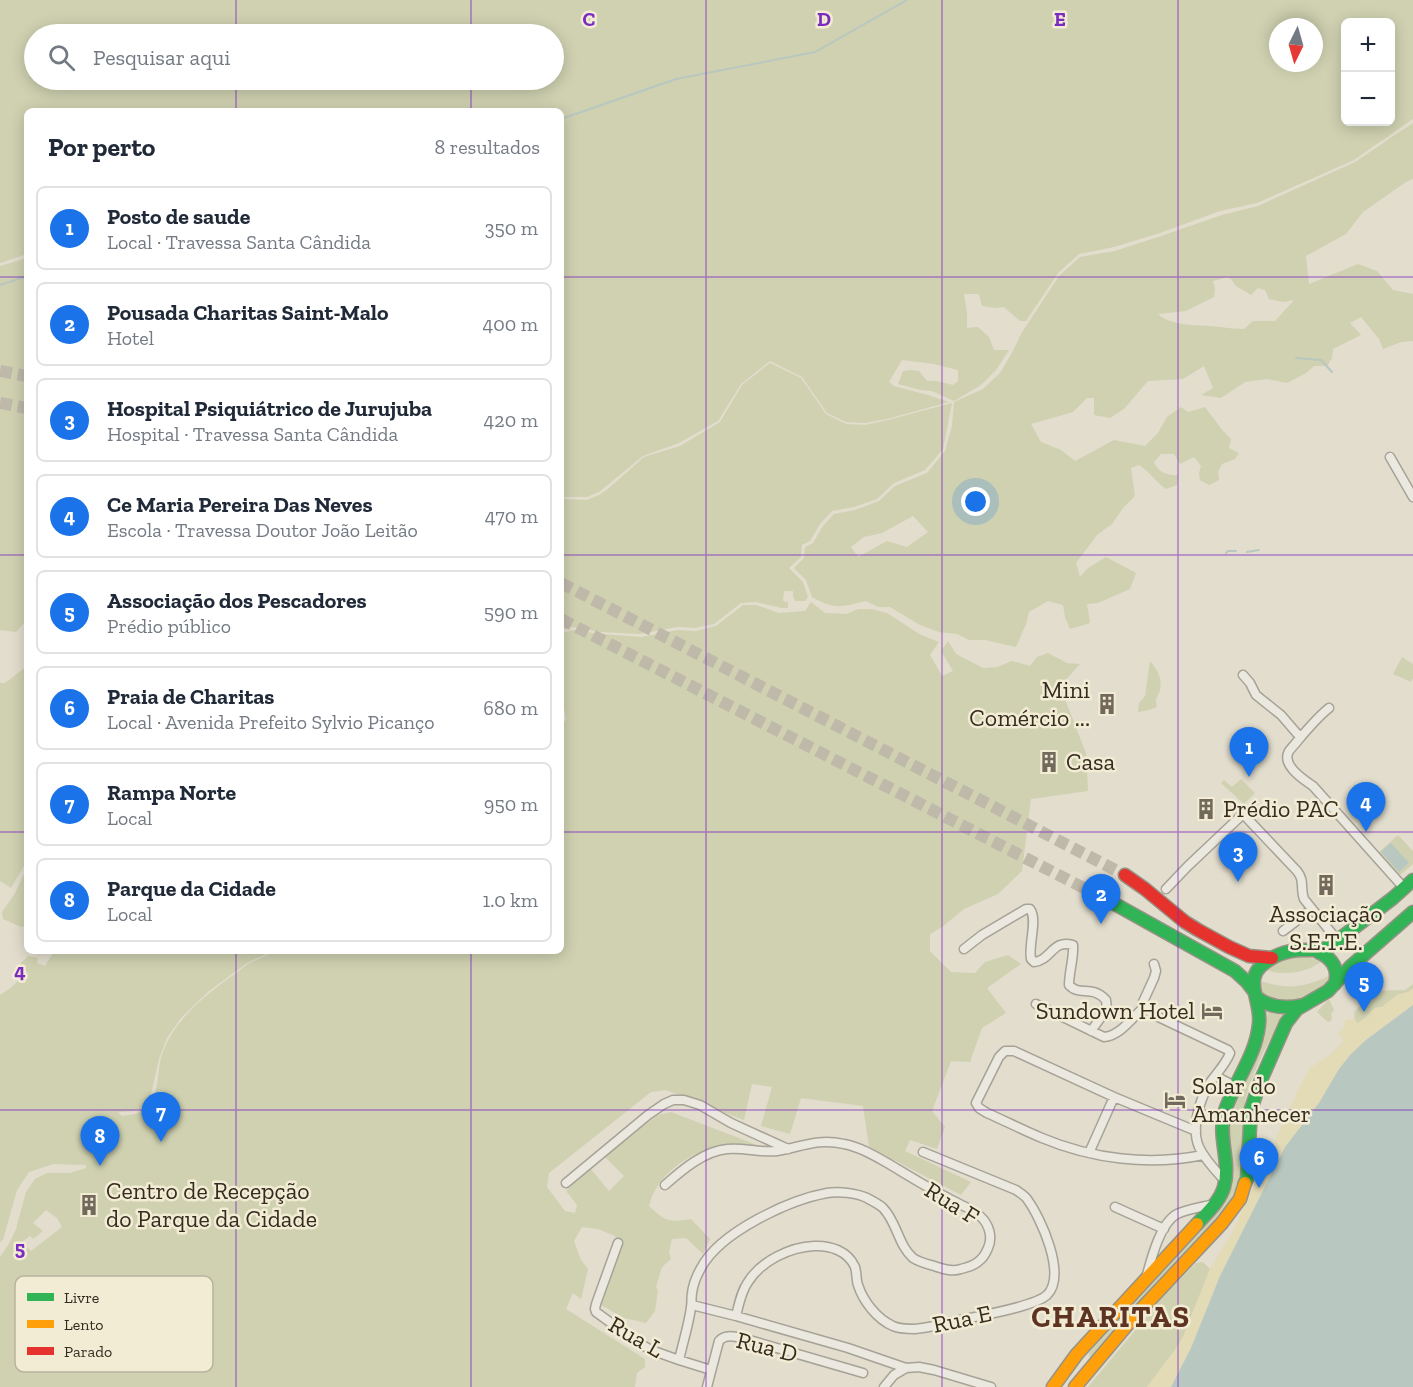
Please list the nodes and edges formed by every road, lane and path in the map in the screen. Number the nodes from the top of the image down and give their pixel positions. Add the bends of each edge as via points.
1 (1390, 457) dead end
2 (1413, 497) edge
3 (1243, 675) dead end
4 (1329, 708) dead end
5 (1300, 737) junction
6 (1125, 875) tunnel mouth
7 (1408, 884) edge
8 (1166, 890) dead end
9 (1113, 903) tunnel mouth
10 (1312, 909) junction
11 (1413, 912) edge
12 (1283, 931) dead end
13 (1338, 941) junction
14 (964, 949) dead end
15 (1318, 952) junction
16 (1272, 958) junction
17 (1154, 964) dead end
18 (1333, 987) junction
19 (1254, 994) junction
20 (1036, 1004) dead end
21 (1305, 1004) junction
22 (1144, 1007) junction
23 (1091, 1031) junction
24 (1215, 1076) junction
25 (1235, 1086) junction
26 (1114, 1097) junction
27 (1196, 1131) junction
28 (788, 1149) junction
29 (923, 1152) dead end
30 (1089, 1153) junction
31 (1203, 1155) junction
32 (1225, 1181) junction
33 (566, 1183) dead end
34 (665, 1185) dead end
35 (1214, 1204) junction
36 (1116, 1207) dead end
37 (1164, 1229) junction
38 (618, 1243) dead end
39 (1146, 1278) junction
40 (692, 1305) junction
41 (736, 1316) junction
42 (679, 1360) junction
43 (906, 1368) junction
44 (711, 1370) junction
45 (863, 1373) dead end
46 (706, 1387) edge
47 (884, 1387) edge
48 (991, 1387) edge
49 (1053, 1387) edge
50 (1075, 1387) edge

1 - 2 street
3 - 5 street via 1256,695
4 - 5 street
5 - 7 street via 1286,756 1290,766
6 - 16 main road via 1198,930 1249,956
7 - 13 main road
8 - 10 street via 1243,814 1300,875 1302,895
9 - 19 main road via 1235,971
10 - 12 street
10 - 13 street
11 - 18 main road
13 - 15 main road
14 - 23 street via 1030,909 1031,959 1041,960 1060,944 1073,945 1070,987 1095,992 1106,1000 1107,1009
15 - 16 main road via 1288,951
15 - 18 main road via 1336,966
16 - 19 main road via 1255,974
17 - 22 street via 1156,971
18 - 21 main road
19 - 21 main road via 1271,1007
19 - 25 main road via 1258,1031
20 - 23 street
21 - 50 main road via 1286,1023 1253,1102 1247,1179 1240,1199
22 - 23 street via 1117,1033 1104,1037
22 - 24 street via 1228,1050 1229,1056
24 - 25 street
24 - 27 street via 1199,1108
25 - 32 main road via 1222,1128
26 - 27 street
26 - 30 street
26 - 30 street via 1014,1051 1005,1051 999,1057 979,1096 976,1103 987,1113 1043,1139
27 - 31 street
28 - 33 street via 700,1105 673,1100 648,1115
28 - 34 street, Rua F via 727,1149 695,1162
28 - 40 street, Rua F via 829,1142 867,1152 980,1216 990,1232 986,1253 974,1266 957,1270 915,1260 882,1207 865,1197 828,1193 790,1204 725,1240 701,1268 691,1294
29 - 41 street, Rua E via 1026,1197 1054,1260 1052,1288 1046,1296 1015,1308 930,1327 892,1326 870,1307 848,1256 832,1247 816,1245 781,1255 754,1273 742,1293
30 - 31 street via 1155,1161
31 - 32 street
32 - 35 main road
35 - 37 street via 1180,1213
35 - 39 main road
36 - 37 street
37 - 39 street
38 - 42 street, Rua L via 596,1312 637,1342
39 - 49 main road via 1077,1354
40 - 41 street
40 - 42 street, Rua F
41 - 43 street
42 - 44 street
43 - 47 street
43 - 48 street via 934,1370
44 - 45 street, Rua D via 719,1341 726,1336
44 - 46 street, Rua D

